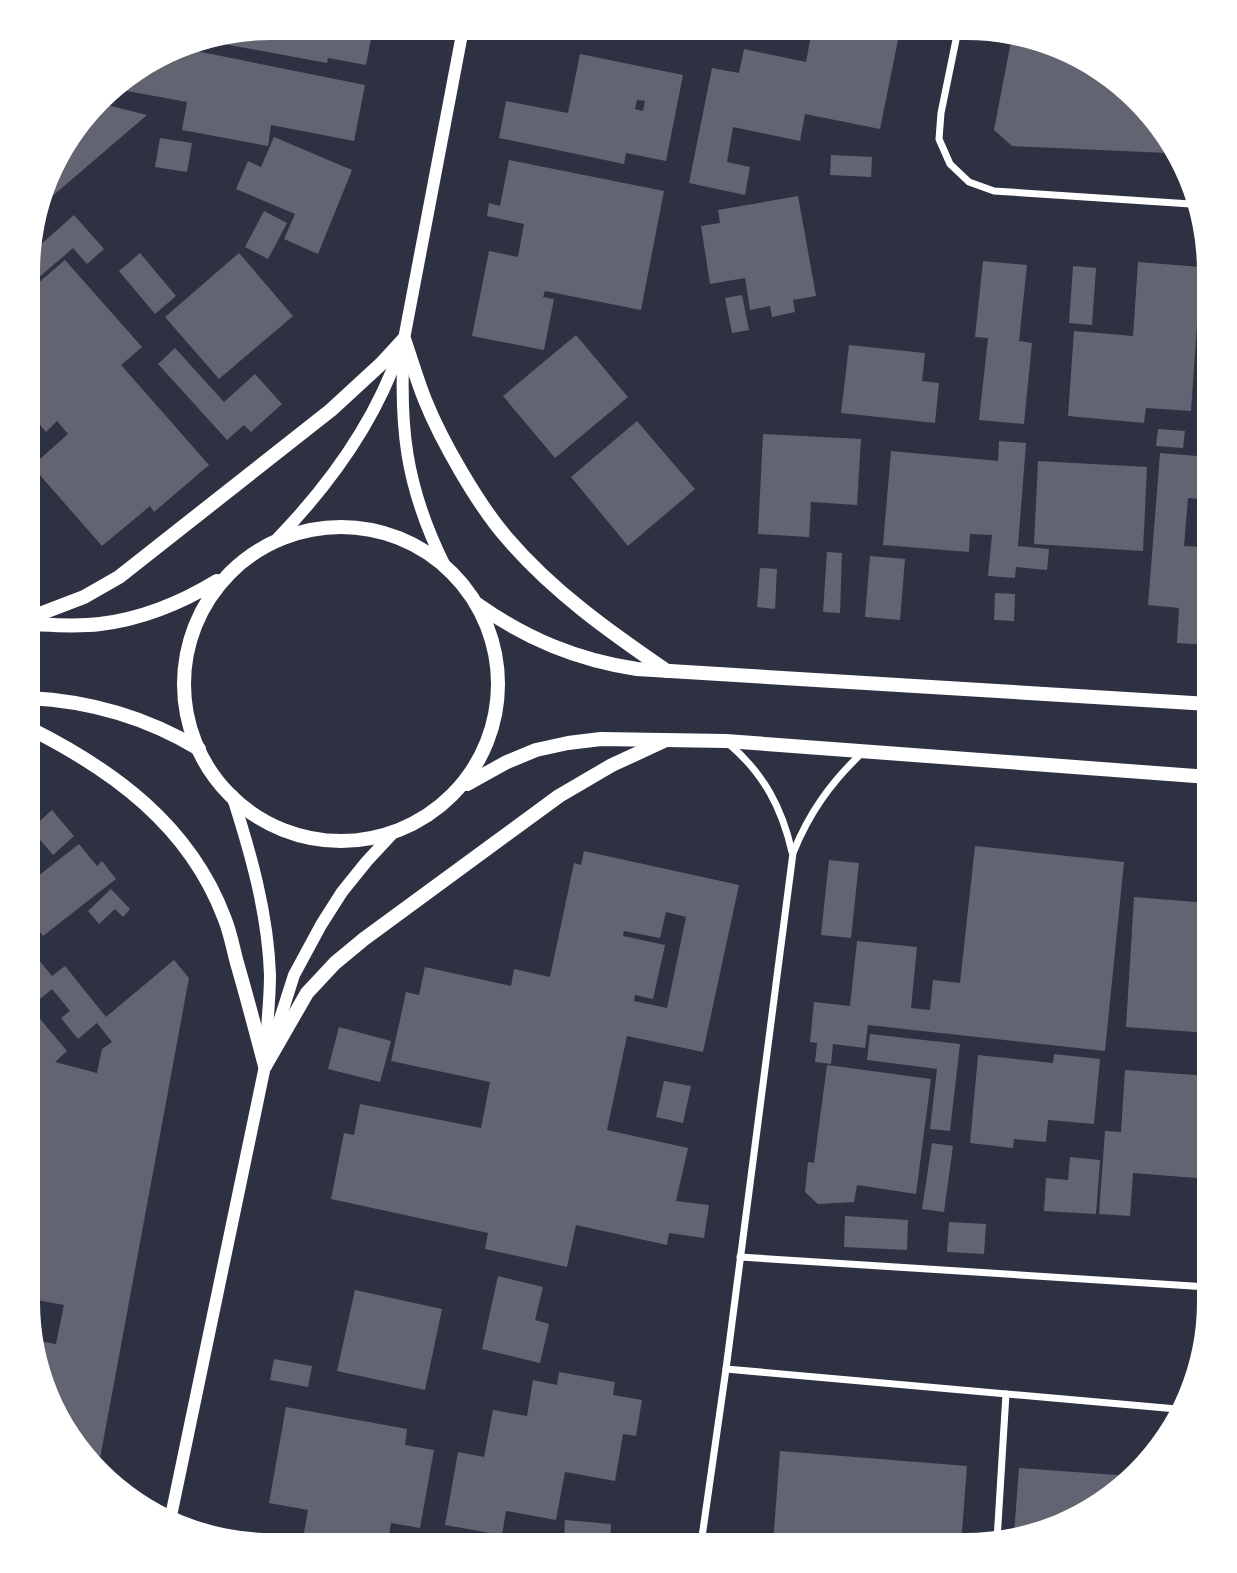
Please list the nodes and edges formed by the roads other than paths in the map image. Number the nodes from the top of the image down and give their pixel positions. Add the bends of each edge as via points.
1 (461, 40) edge
2 (956, 40) edge
3 (1186, 204) edge
4 (404, 339) junction
5 (278, 538) junction
6 (444, 564) junction
7 (228, 575) junction
8 (476, 604) junction
9 (40, 614) edge
10 (40, 624) edge
11 (667, 671) junction
12 (40, 699) edge
13 (1197, 703) edge
14 (40, 733) edge
15 (668, 739) junction
16 (726, 741) junction
17 (199, 749) junction
18 (864, 751) junction
19 (1197, 776) edge
20 (455, 793) junction
21 (232, 796) junction
22 (394, 832) junction
23 (793, 853) junction
24 (265, 1066) junction
25 (740, 1258) junction
26 (1196, 1286) edge
27 (726, 1369) junction
28 (1006, 1394) junction
29 (1170, 1408) edge
30 (172, 1510) edge
31 (998, 1531) edge
32 (703, 1532) edge

1 - 4 street
2 - 3 street via 939,139 950,164 969,182 994,191
4 - 5 street via 388,386 350,451
4 - 6 street via 401,387 407,461 428,531
4 - 9 main road via 331,410 151,553 84,597
4 - 11 main road via 425,401 449,449 506,537 590,616
5 - 6 main road via 349,526 409,541
5 - 7 main road
6 - 8 main road
7 - 10 main road via 195,595 130,619 98,625
7 - 17 main road via 199,615 188,645 185,706
8 - 11 main road via 508,626 577,657
8 - 20 main road via 490,631 499,692 484,752
11 - 13 main road
12 - 17 main road via 118,712
14 - 24 main road via 120,782 164,821 194,858 224,918
15 - 16 main road
15 - 20 main road via 601,739 536,750
15 - 24 main road via 559,796 335,963 307,993
16 - 18 main road
16 - 23 street via 746,758 777,802
17 - 21 main road
18 - 19 main road
18 - 23 street via 822,797
20 - 22 main road via 422,820
21 - 22 main road via 274,826 303,837 364,840
21 - 24 street via 258,883 266,929 270,976
22 - 24 street via 342,892 306,950 293,975
23 - 25 street
24 - 30 street
25 - 26 street
25 - 27 street
27 - 28 street
27 - 32 street
28 - 29 street
28 - 31 street

